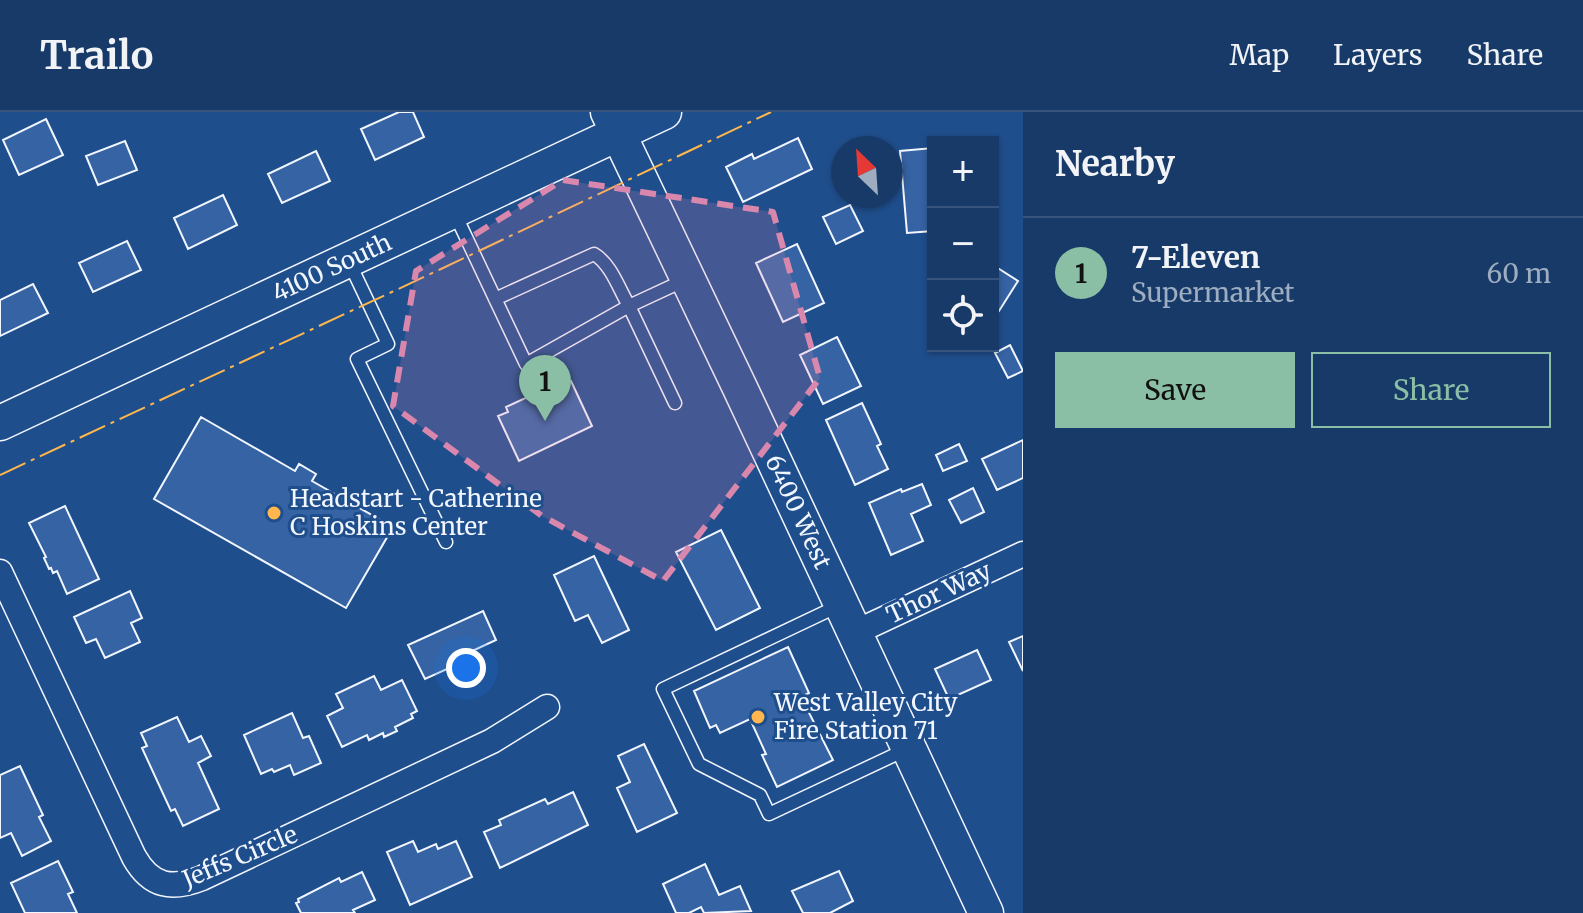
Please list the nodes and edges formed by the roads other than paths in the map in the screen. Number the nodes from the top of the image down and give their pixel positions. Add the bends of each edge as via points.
1 (664, 112) edge
2 (613, 123) edge
3 (453, 211) junction
4 (348, 260) junction
5 (688, 279) junction
6 (495, 299) junction
7 (629, 306) junction
8 (675, 403) dead end
9 (0, 423) edge
10 (446, 542) dead end
11 (1023, 554) edge
12 (0, 572) edge
13 (848, 619) junction
14 (547, 707) dead end
15 (908, 748) junction
16 (986, 913) edge

1 - 2 street, 4100 South
2 - 3 street, 4100 South
2 - 5 street, 6400 West
3 - 4 street, 4100 South
3 - 6 lane
4 - 9 street, 4100 South
4 - 10 lane via 388,344 357,359
5 - 7 lane
5 - 13 street, 6400 West
6 - 7 lane via 594,254 607,265
6 - 7 lane via 526,364
7 - 8 lane
11 - 13 street, Thor Way
12 - 14 street, Jeffs Circle via 134,857 150,877 169,885 216,872 492,741
13 - 15 street, 6400 West
13 - 15 lane via 663,689 699,764 760,795 769,814
15 - 16 street, 6400 West

